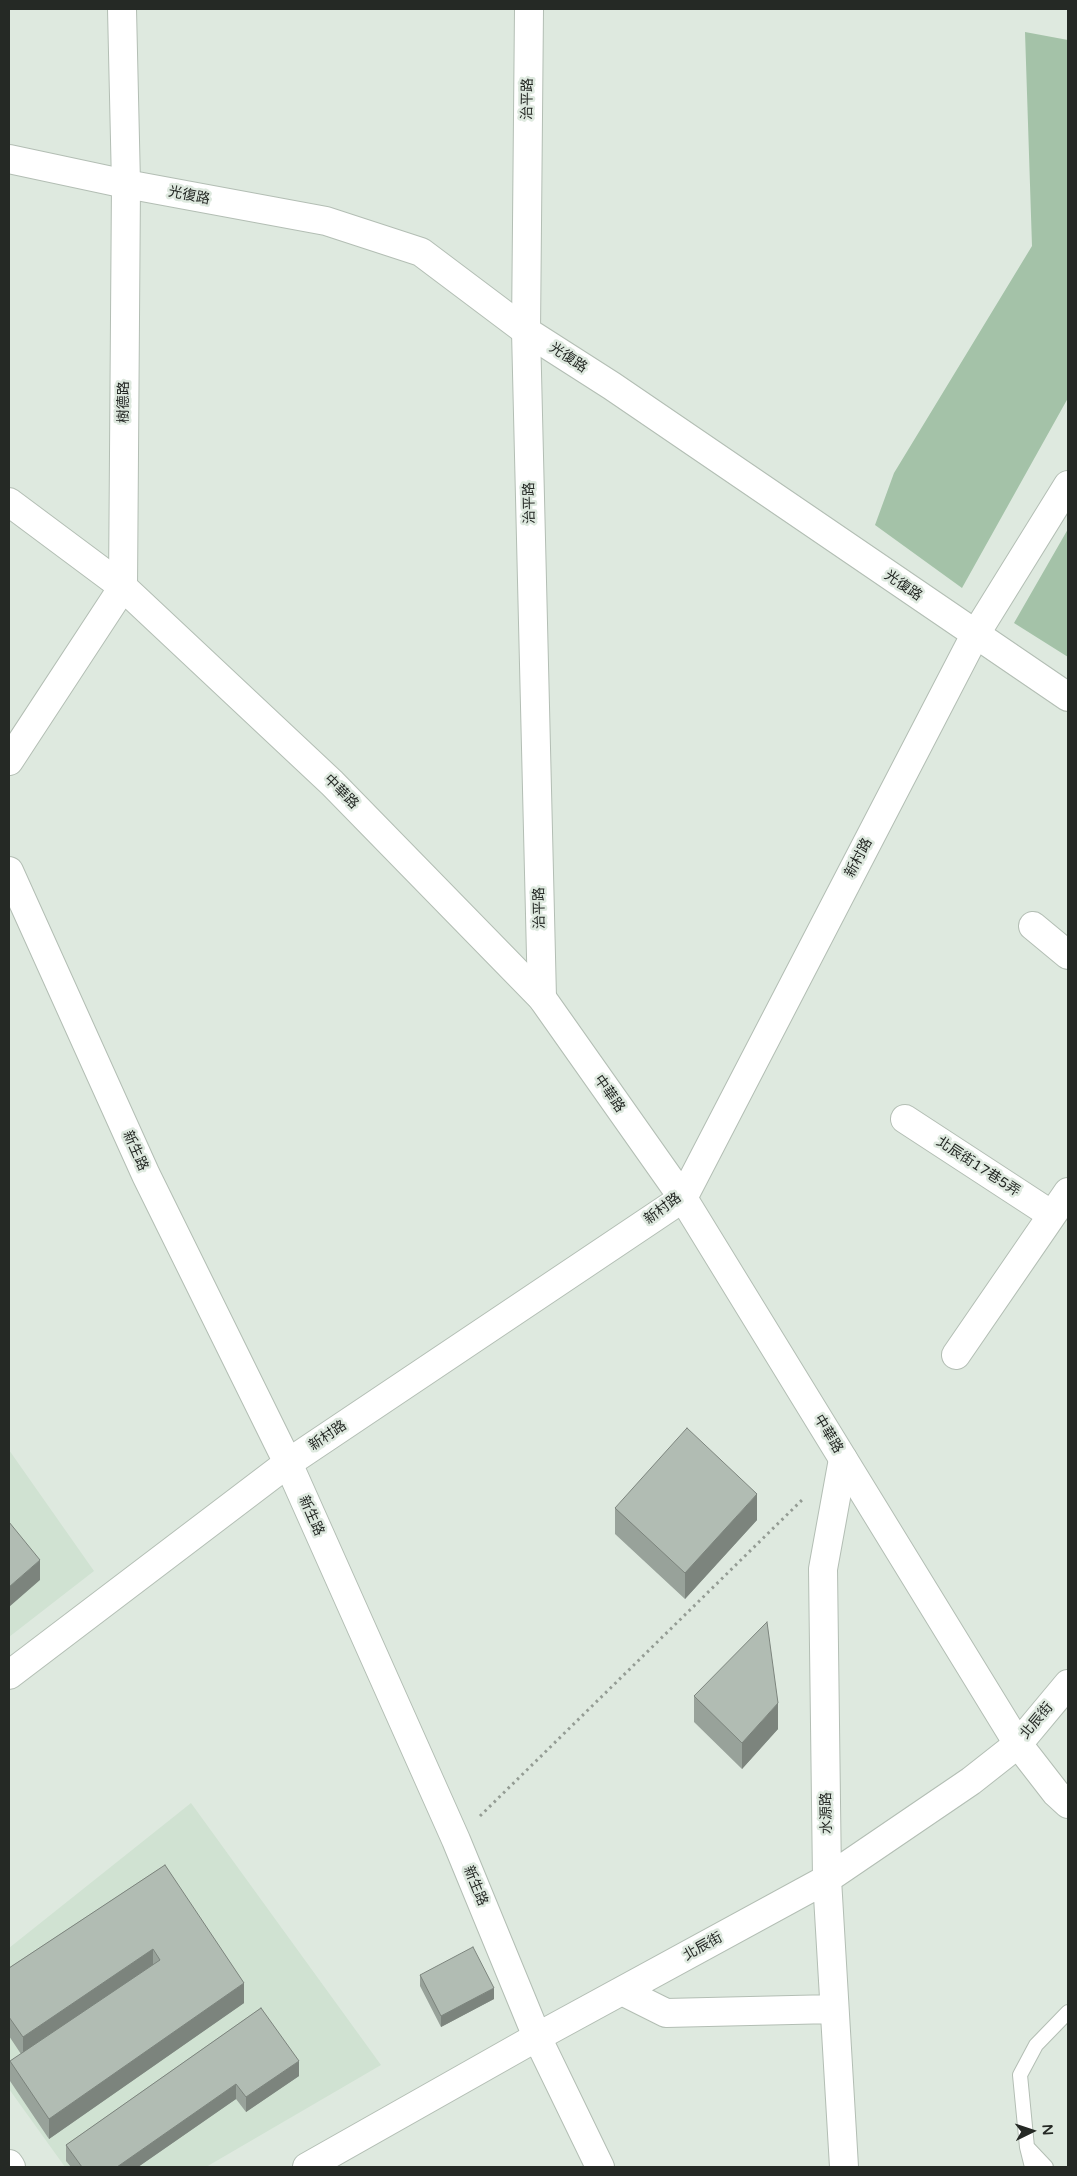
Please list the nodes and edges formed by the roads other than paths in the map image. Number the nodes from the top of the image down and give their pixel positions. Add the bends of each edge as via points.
1 (122, 9) edge
2 (529, 9) edge
3 (9, 159) edge
4 (126, 184) junction
5 (526, 331) junction
6 (1068, 485) edge
7 (9, 502) edge
8 (123, 587) junction
9 (975, 636) junction
10 (1068, 697) edge
11 (9, 761) edge
12 (9, 871) edge
13 (1033, 926) dead end
14 (1068, 954) edge
15 (542, 998) junction
16 (905, 1119) dead end
17 (1068, 1192) edge
18 (683, 1198) junction
19 (1052, 1215) junction
20 (956, 1355) dead end
21 (843, 1460) junction
22 (288, 1463) junction
23 (9, 1675) edge
24 (1068, 1684) edge
25 (1018, 1744) junction
26 (1068, 1804) edge
27 (827, 1879) junction
28 (622, 1991) junction
29 (834, 2009) junction
30 (1068, 2012) edge
31 (537, 2037) junction
32 (1026, 2147) junction
33 (9, 2164) edge
34 (11, 2167) edge
35 (307, 2167) edge
36 (600, 2167) edge
37 (844, 2167) edge
38 (1032, 2167) edge
39 (1046, 2167) edge

1 - 4 street, 樹德路
2 - 5 street, 治平路
3 - 4 street, 光復路
4 - 5 street, 光復路 via 326,221 421,252
4 - 8 street, 樹德路
5 - 9 street, 光復路
5 - 15 street, 治平路
6 - 9 street, 新村路
7 - 8 street, 中華路
8 - 11 street
8 - 15 street, 中華路 via 332,783
9 - 10 street, 光復路
9 - 18 street, 新村路
12 - 22 street, 新生路 via 146,1175
13 - 14 street
15 - 18 street, 中華路
16 - 19 street, 北辰街17巷5弄
17 - 19 street
18 - 21 street, 中華路
18 - 22 street, 新村路
19 - 20 street
21 - 25 street, 中華路
21 - 27 street, 水源路 via 823,1569
22 - 23 street, 新村路
22 - 31 street, 新生路 via 456,1840
24 - 25 street, 北辰街
25 - 26 street, 中華路
25 - 27 street, 北辰街 via 972,1781
27 - 28 street, 北辰街
27 - 29 street, 水源路
28 - 29 street via 666,2013
28 - 31 street, 北辰街
29 - 37 street, 水源路
30 - 32 lane via 1036,2045 1020,2075
31 - 35 street, 北辰街
31 - 36 street, 新生路
32 - 38 lane
32 - 39 lane
33 - 34 street

